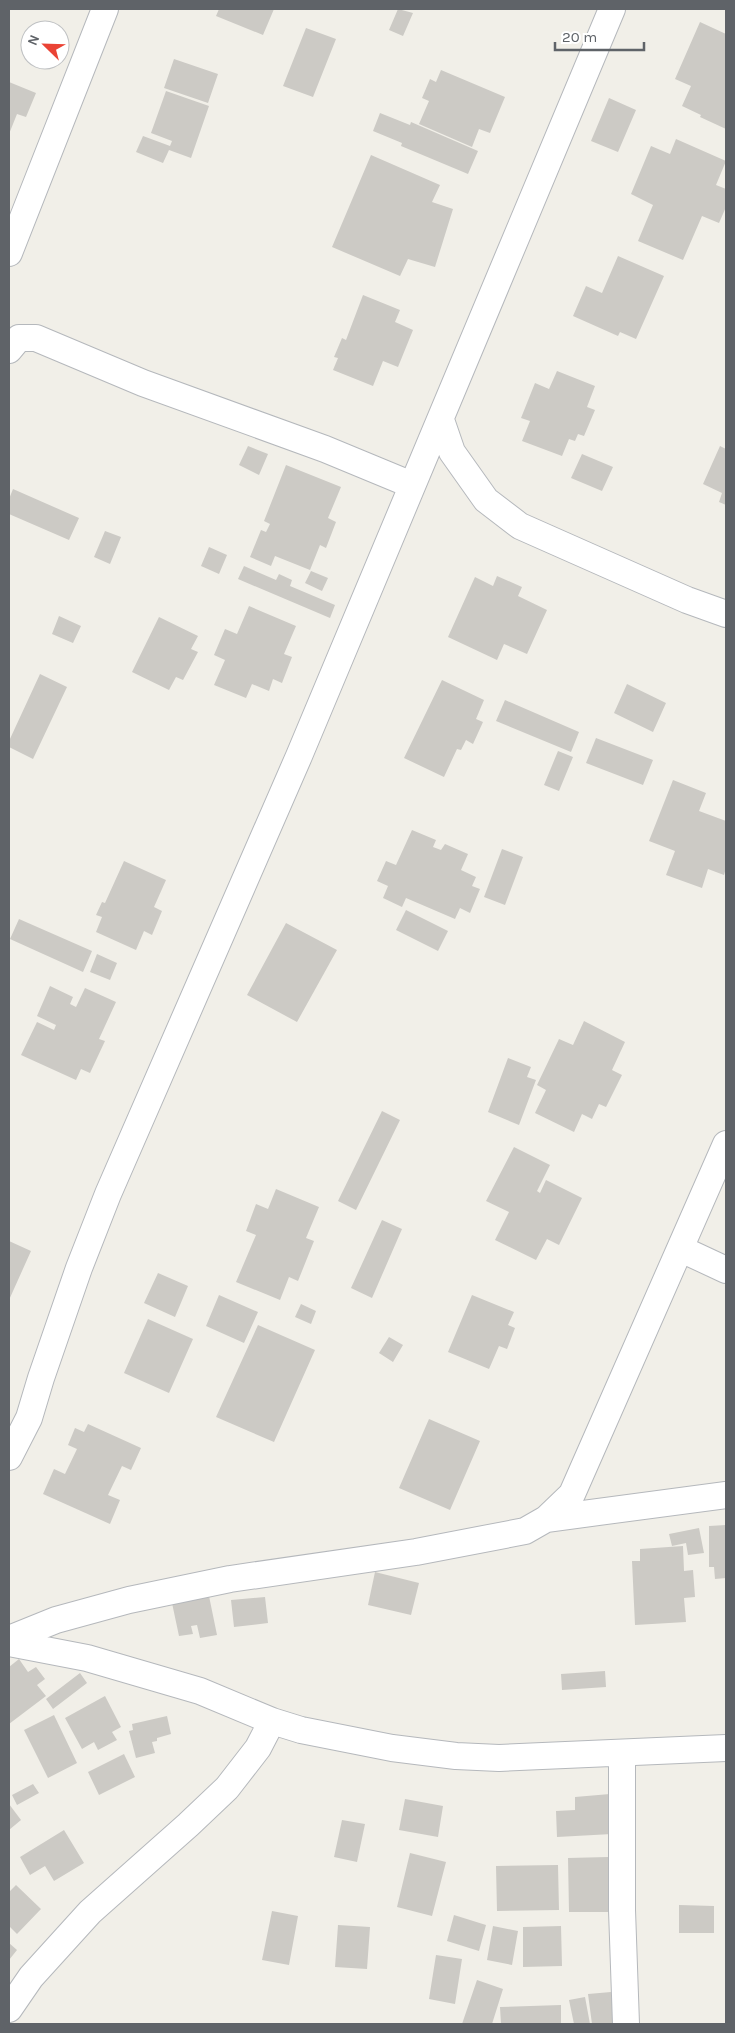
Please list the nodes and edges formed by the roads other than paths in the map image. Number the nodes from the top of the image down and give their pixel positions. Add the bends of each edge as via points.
1 (104, 9) edge
2 (612, 9) edge
3 (9, 253) edge
4 (9, 350) edge
5 (441, 420) junction
6 (412, 484) junction
7 (726, 614) edge
8 (726, 1144) edge
9 (681, 1249) junction
10 (726, 1270) edge
11 (9, 1457) edge
12 (726, 1495) edge
13 (546, 1519) junction
14 (9, 1639) edge
15 (9, 1643) edge
16 (272, 1721) junction
17 (726, 1748) edge
18 (622, 1753) junction
19 (9, 2009) edge
20 (626, 2024) edge

1 - 3 street
2 - 5 street
4 - 6 street via 18,338 36,338 143,383
5 - 6 street
5 - 7 street via 452,452 486,500 520,526
6 - 11 street via 299,756 108,1194 69,1296 29,1418
8 - 9 street
9 - 10 street
9 - 13 street via 572,1494
12 - 13 street
13 - 14 street via 525,1531 416,1552 230,1579 129,1600 56,1620
15 - 16 street via 106,1663 200,1691
16 - 18 street via 382,1746 456,1756 499,1758
16 - 19 street via 258,1748 227,1788 90,1912 31,1977
17 - 18 street
18 - 20 street

